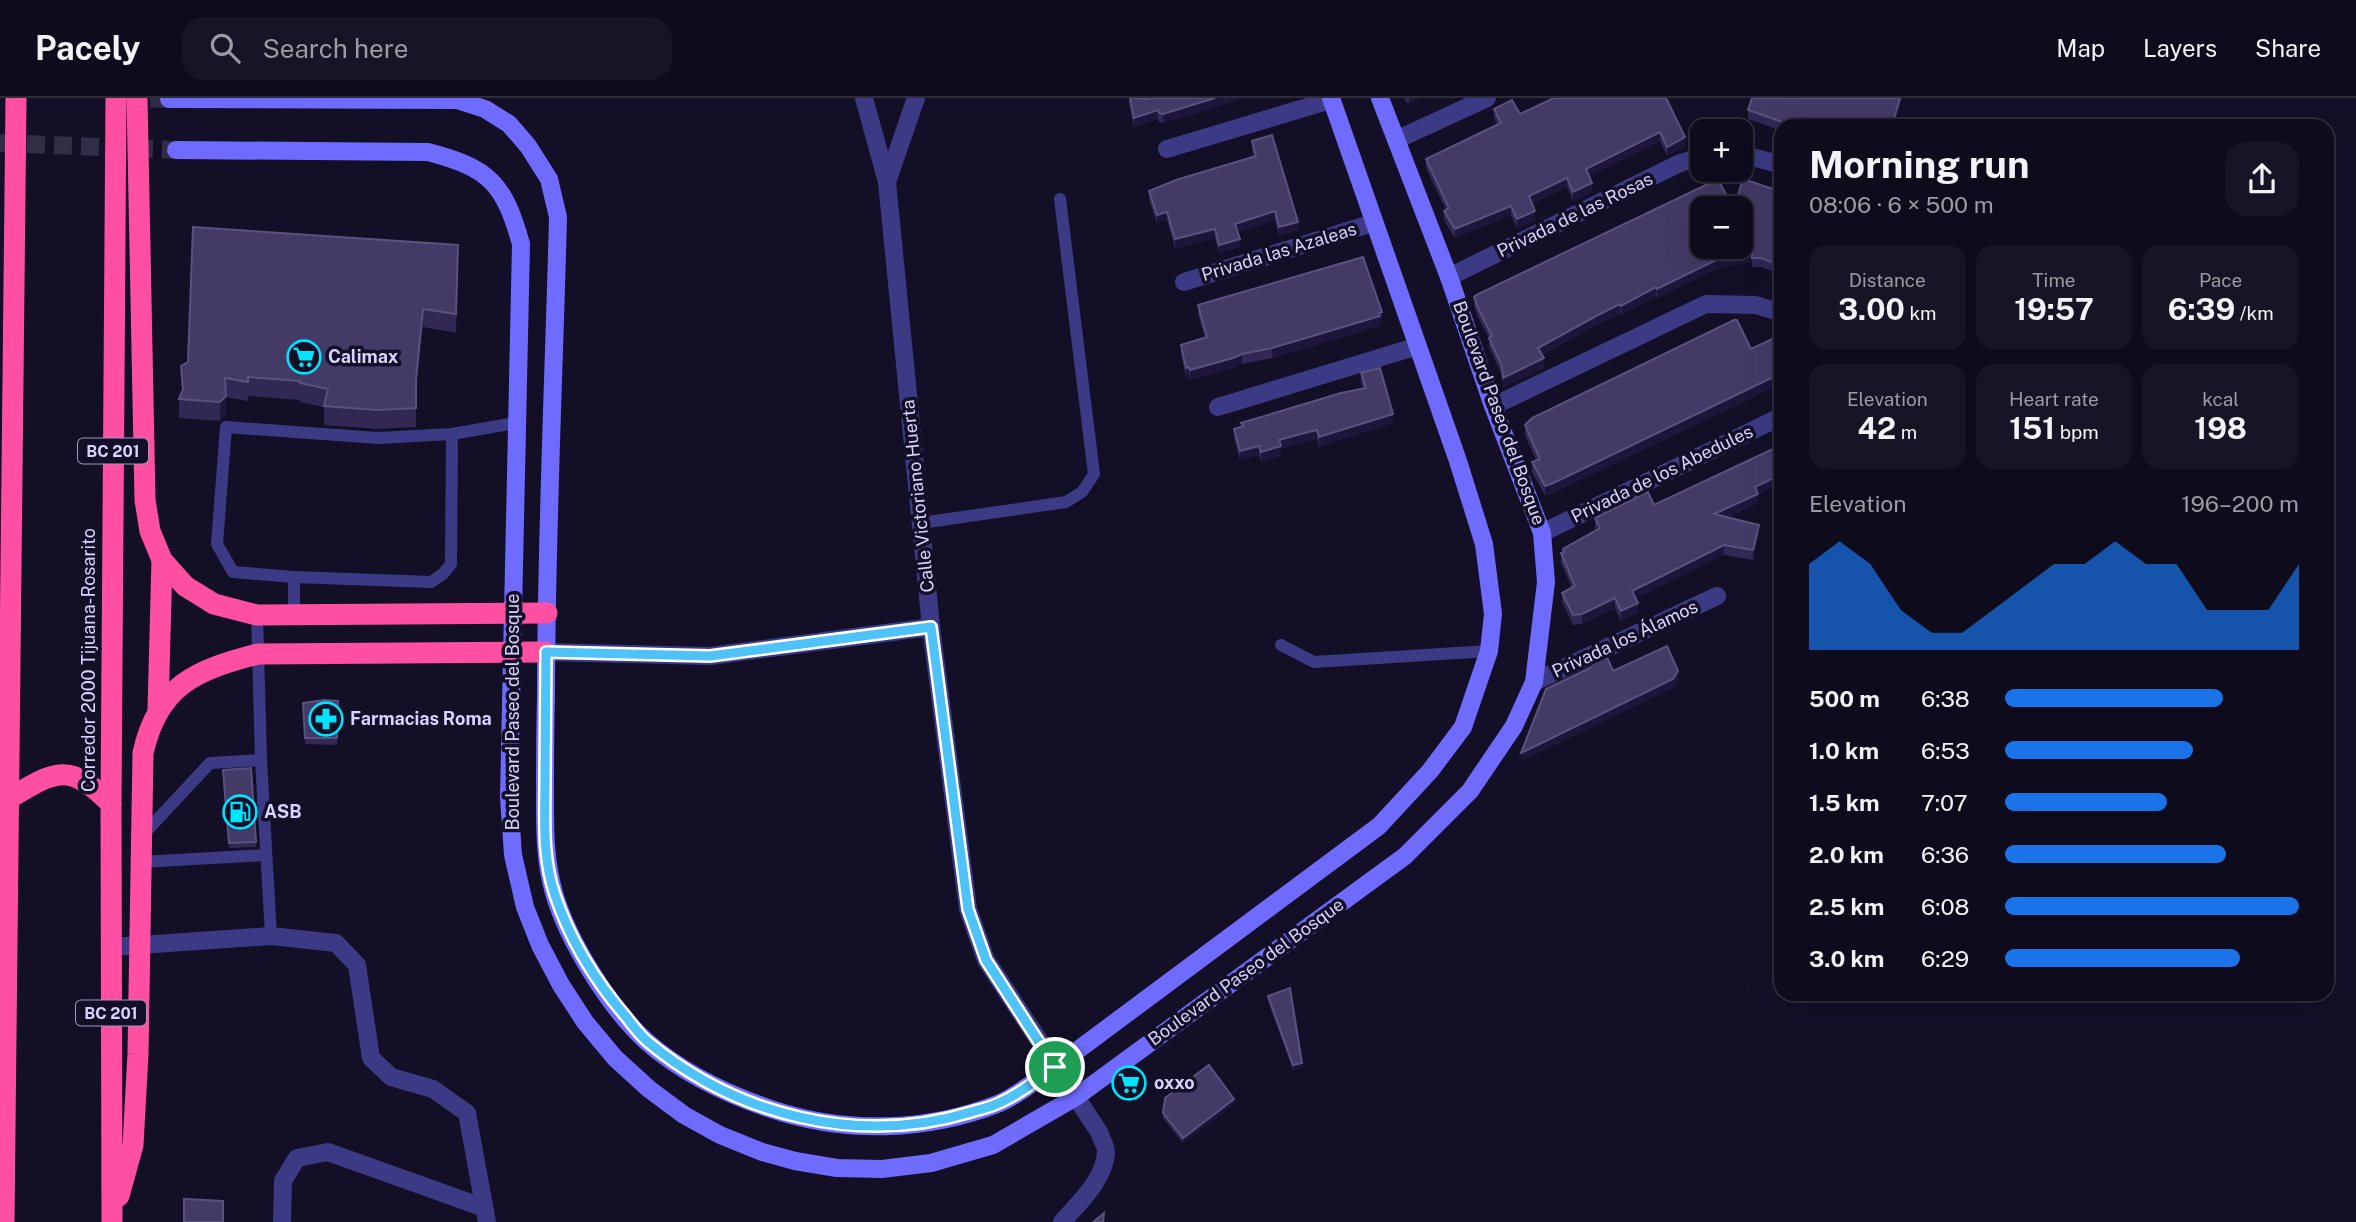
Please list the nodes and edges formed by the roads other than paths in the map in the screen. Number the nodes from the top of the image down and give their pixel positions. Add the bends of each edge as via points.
1 (16, 98) edge
2 (116, 98) edge
3 (137, 98) edge
4 (864, 98) edge
5 (916, 98) edge
6 (1380, 98) edge
7 (1487, 98) edge
8 (169, 99) edge
9 (1331, 99) edge
10 (1396, 141) junction
11 (1167, 149) dead end
12 (176, 150) tunnel mouth
13 (1753, 157) edge
14 (1690, 160) edge
15 (1774, 163) edge
16 (887, 182) junction
17 (1060, 199) dead end
18 (1373, 223) junction
19 (1449, 277) junction
20 (1184, 282) dead end
21 (1774, 311) edge
22 (1418, 346) junction
23 (1493, 406) junction
24 (1218, 407) dead end
25 (1774, 420) edge
26 (515, 424) junction
27 (452, 434) junction
28 (921, 523) junction
29 (1542, 533) junction
30 (162, 560) junction
31 (294, 577) junction
32 (1717, 596) dead end
33 (294, 614) junction
34 (514, 614) junction
35 (547, 614) junction
36 (257, 615) junction
37 (931, 627) junction
38 (1281, 645) dead end
39 (513, 651) junction
40 (1489, 651) junction
41 (546, 652) junction
42 (258, 654) junction
43 (1534, 682) junction
44 (158, 709) junction
45 (261, 760) junction
46 (9, 798) junction
47 (111, 804) junction
48 (142, 836) junction
49 (267, 855) junction
50 (141, 862) junction
51 (271, 936) junction
52 (139, 945) junction
53 (111, 947) junction
54 (1055, 1067) junction
55 (1076, 1097) junction
56 (484, 1214) edge
57 (4, 1222) edge
58 (112, 1222) edge
59 (282, 1222) edge
60 (1062, 1222) edge

1 - 46 highway
2 - 47 highway, Corredor 2000 Tijuana-Rosarito / BC 201
3 - 30 highway via 145,500 150,531
4 - 16 street
5 - 16 street, Calle Victoriano Huerta
6 - 10 street, Boulevard Paseo del Bosque
7 - 10 street
8 - 35 street, Boulevard Paseo del Bosque via 457,100 485,109 509,124 528,146 549,179 558,217
9 - 11 street
9 - 18 street, Boulevard Paseo del Bosque
10 - 19 street, Boulevard Paseo del Bosque
12 - 26 street, Boulevard Paseo del Bosque via 428,152 482,172 513,214 521,244
13 - 15 street
14 - 19 street, Privada de las Rosas
16 - 28 street, Calle Victoriano Huerta
17 - 28 lane via 1094,474 1082,492 1066,502
18 - 20 street, Privada las Azaleas
18 - 22 street, Boulevard Paseo del Bosque
19 - 23 street, Boulevard Paseo del Bosque
21 - 23 street via 1756,305 1706,304
22 - 24 street
22 - 40 street, Boulevard Paseo del Bosque via 1484,544 1493,614
23 - 29 street, Boulevard Paseo del Bosque
25 - 29 street, Privada de los Abedules
26 - 27 lane
26 - 34 street, Boulevard Paseo del Bosque
27 - 31 lane via 452,564 443,573 431,582
27 - 31 lane via 378,438 226,428 217,544 233,572
28 - 37 street, Calle Victoriano Huerta
29 - 43 street, Boulevard Paseo del Bosque via 1546,582
30 - 36 highway via 185,586 214,604
30 - 44 highway
31 - 33 lane
32 - 43 street, Privada los Álamos
33 - 34 highway
33 - 36 highway
34 - 35 highway
34 - 39 street, Boulevard Paseo del Bosque
35 - 41 street, Boulevard Paseo del Bosque
36 - 42 lane
37 - 41 street via 710,656
37 - 54 street, Calle Victoriano Huerta via 968,909 986,960
38 - 40 lane via 1314,662
39 - 41 highway
39 - 42 highway
39 - 55 street, Boulevard Paseo del Bosque via 509,797 513,855 525,907 540,945 585,1022 649,1089 684,1115 762,1152 837,1168 870,1169 931,1163 993,1145
40 - 54 street, Boulevard Paseo del Bosque via 1463,727 1379,826
41 - 54 street, Boulevard Paseo del Bosque via 545,853 554,894 590,969 645,1040 687,1071 747,1101 835,1125 887,1127 946,1119 1002,1102
42 - 44 highway via 217,665 183,683
42 - 45 lane
43 - 55 street, Boulevard Paseo del Bosque via 1514,726 1470,791 1405,856
44 - 48 highway via 143,753
45 - 48 lane via 210,763
45 - 49 lane
46 - 47 highway via 50,775 66,774 96,788
46 - 57 highway
47 - 53 highway, Corredor 2000 Tijuana-Rosarito / BC 201
48 - 50 highway
49 - 50 lane
49 - 51 lane
50 - 52 highway
51 - 52 street
51 - 56 street via 336,943 356,965 371,1058 391,1077 433,1089 467,1114
52 - 53 street
52 - 58 highway via 133,1145
53 - 58 highway, Corredor 2000 Tijuana-Rosarito / BC 201
54 - 55 street, Calle Victoriano Huerta
55 - 60 street, Calle Victoriano Huerta via 1107,1150 1090,1189
56 - 59 street via 328,1152 297,1158 283,1181

